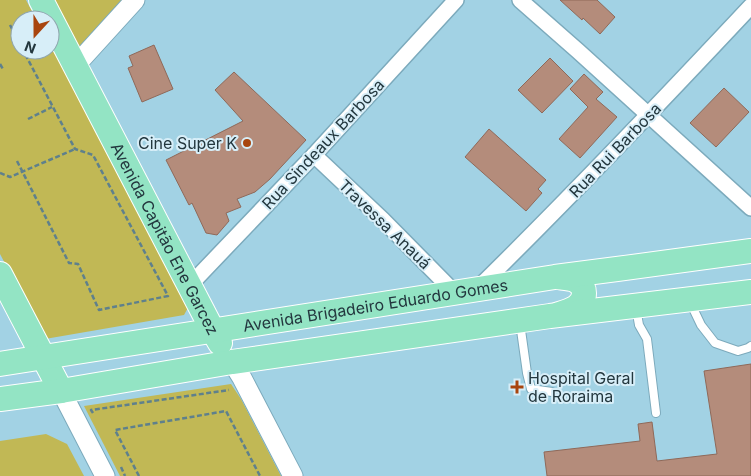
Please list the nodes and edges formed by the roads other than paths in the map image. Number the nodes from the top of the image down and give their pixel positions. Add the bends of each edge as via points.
1 (41, 0) edge
2 (135, 0) edge
3 (456, 0) edge
4 (520, 0) edge
5 (751, 6) edge
6 (75, 66) junction
7 (649, 116) junction
8 (314, 155) junction
9 (751, 208) edge
10 (751, 251) edge
11 (617, 270) junction
12 (0, 274) edge
13 (555, 277) junction
14 (190, 286) junction
15 (465, 291) junction
16 (751, 292) edge
17 (689, 300) junction
18 (630, 307) junction
19 (550, 316) junction
20 (520, 321) junction
21 (213, 330) junction
22 (751, 346) edge
23 (44, 357) junction
24 (232, 362) junction
25 (0, 364) edge
26 (61, 391) junction
27 (552, 392) dead end
28 (0, 399) edge
29 (656, 413) dead end
30 (113, 472) edge
31 (293, 476) edge

1 - 6 main road, Avenida Capitão Ene Garcez
2 - 6 street
3 - 8 street, Rua Sindeaux Barbosa
4 - 7 street
5 - 7 street, Rua Rui Barbosa
6 - 14 main road, Avenida Capitão Ene Garcez
7 - 9 street
7 - 15 street, Rua Rui Barbosa via 546,220
8 - 14 street, Rua Sindeaux Barbosa
8 - 15 street, Travessa Anauá
10 - 11 main road, Avenida Brigadeiro Eduardo Gomes
11 - 13 main road, Avenida Brigadeiro Eduardo Gomes
11 - 18 main road via 595,280 590,294 598,304 606,307
12 - 23 main road
13 - 15 main road, Avenida Brigadeiro Eduardo Gomes
13 - 19 main road via 579,282 584,298 571,310
14 - 21 main road, Avenida Capitão Ene Garcez
15 - 21 main road, Avenida Brigadeiro Eduardo Gomes
16 - 17 main road
17 - 18 main road
17 - 22 lane via 701,325 715,343 738,351
18 - 19 main road
18 - 29 lane via 647,339
19 - 20 main road
20 - 24 main road
20 - 27 lane via 531,389
21 - 23 main road, Avenida Brigadeiro Eduardo Gomes
21 - 24 main road, Avenida Capitão Ene Garcez
23 - 25 main road, Avenida Brigadeiro Eduardo Gomes
23 - 26 main road
24 - 26 main road
24 - 31 street, Avenida Capitão Ene Garcez
26 - 28 main road
26 - 30 street

